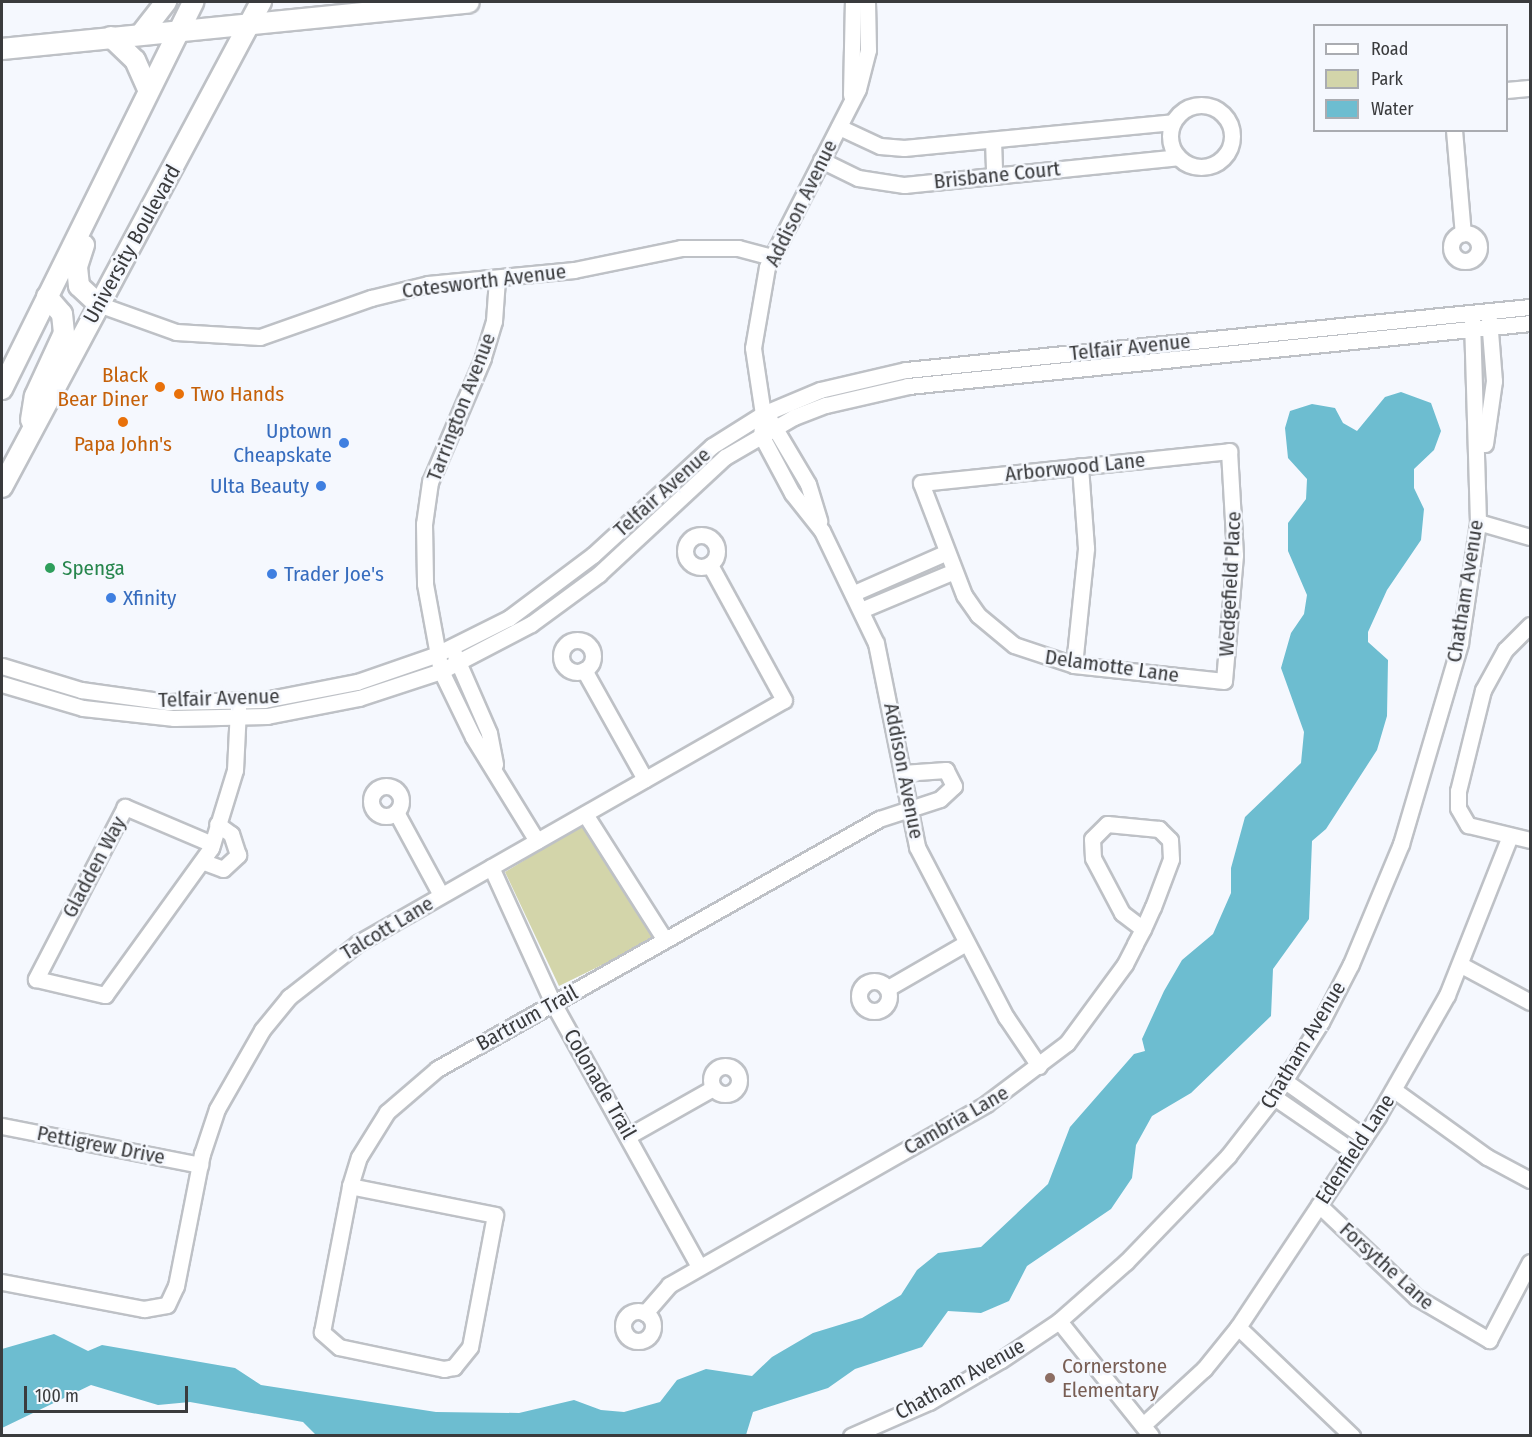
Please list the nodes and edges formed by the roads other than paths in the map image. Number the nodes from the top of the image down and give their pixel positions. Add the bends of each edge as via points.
1 (166, 2) edge
2 (194, 2) edge
3 (261, 2) edge
4 (320, 2) edge
5 (469, 2) edge
6 (853, 2) edge
7 (867, 2) edge
8 (336, 17) junction
9 (248, 26) junction
10 (178, 32) junction
11 (141, 34) junction
12 (111, 38) junction
13 (2, 49) edge
14 (1530, 88) edge
15 (148, 89) junction
16 (1508, 90) edge
17 (851, 101) junction
18 (1173, 122) junction
19 (839, 127) junction
20 (1454, 132) edge
21 (993, 140) junction
22 (1178, 157) junction
23 (821, 160) junction
24 (109, 169) junction
25 (994, 176) junction
26 (1463, 234) dead end
27 (771, 257) junction
28 (497, 279) junction
29 (47, 297) junction
30 (98, 304) junction
31 (1530, 306) edge
32 (1488, 311) junction
33 (1472, 313) junction
34 (1530, 323) edge
35 (1490, 327) junction
36 (1474, 328) junction
37 (2, 389) edge
38 (763, 414) junction
39 (777, 427) junction
40 (761, 435) junction
41 (28, 438) junction
42 (1228, 451) joint
43 (1080, 466) junction
44 (1480, 468) junction
45 (921, 483) joint
46 (2, 487) edge
47 (1478, 522) junction
48 (822, 531) junction
49 (1530, 537) edge
50 (945, 553) junction
51 (710, 565) dead end
52 (952, 572) junction
53 (854, 593) junction
54 (861, 610) junction
55 (1530, 625) edge
56 (452, 648) junction
57 (435, 655) junction
58 (458, 663) junction
59 (1074, 665) junction
60 (2, 666) edge
61 (584, 670) dead end
62 (441, 671) junction
63 (1224, 681) joint
64 (2, 684) edge
65 (237, 702) junction
66 (240, 718) junction
67 (496, 770) junction
68 (902, 773) junction
69 (645, 779) junction
70 (907, 808) junction
71 (396, 812) dead end
72 (585, 814) junction
73 (217, 825) junction
74 (1510, 836) junction
75 (1530, 840) edge
76 (537, 841) junction
77 (212, 844) junction
78 (204, 862) junction
79 (491, 867) junction
80 (441, 895) junction
81 (1143, 929) junction
82 (665, 940) junction
83 (966, 943) junction
84 (1461, 964) junction
85 (888, 988) dead end
86 (1530, 1002) edge
87 (553, 1003) junction
88 (1039, 1066) junction
89 (1285, 1082) junction
90 (713, 1088) dead end
91 (1394, 1090) junction
92 (1274, 1097) junction
93 (2, 1126) edge
94 (630, 1134) junction
95 (1364, 1137) junction
96 (1354, 1152) junction
97 (200, 1165) junction
98 (1530, 1180) edge
99 (350, 1186) junction
100 (1318, 1205) junction
101 (1530, 1262) edge
102 (699, 1266) junction
103 (2, 1282) edge
104 (645, 1313) dead end
105 (1059, 1321) junction
106 (1238, 1327) junction
107 (1147, 1430) edge
108 (850, 1436) edge
109 (1352, 1436) edge

1 - 11 main road
2 - 10 main road
3 - 9 main road, University Boulevard
4 - 8 main road
5 - 8 main road
6 - 17 street, Addison Avenue
7 - 17 street, Addison Avenue via 865,68
8 - 9 main road
9 - 10 main road
9 - 30 main road, University Boulevard
10 - 11 main road
10 - 15 main road
11 - 12 main road
12 - 13 main road
12 - 15 main road via 135,60
14 - 16 street
15 - 24 main road
17 - 19 street, Addison Avenue
18 - 21 street, Brisbane Court
18 - 22 street via 1170,143
18 - 22 street, Brisbane Court via 1187,108 1207,106 1224,116 1232,134 1228,153 1212,166 1191,166
19 - 21 street, Brisbane Court via 880,147
19 - 23 street, Addison Avenue
20 - 26 street
21 - 25 street
22 - 25 street, Brisbane Court
23 - 25 street, Brisbane Court via 878,183
23 - 27 street, Addison Avenue
24 - 29 main road
24 - 30 main road via 107,195 77,267 81,292
27 - 28 street, Cotesworth Avenue via 738,248 681,248
27 - 38 street, Addison Avenue via 753,348
28 - 30 street, Cotesworth Avenue via 417,287 260,337 176,332
28 - 57 street, Tarrington Avenue via 494,321 483,358 430,482 423,556
29 - 37 main road
29 - 41 main road via 62,315 64,333 35,396
30 - 41 main road, University Boulevard
31 - 32 street, Telfair Avenue
32 - 33 street, Telfair Avenue
32 - 35 street, Chatham Avenue
33 - 36 street, Chatham Avenue
33 - 38 street, Telfair Avenue via 906,370 820,390
34 - 35 street, Telfair Avenue
35 - 36 street, Telfair Avenue
35 - 44 street, Chatham Avenue via 1492,408
36 - 39 street, Telfair Avenue via 908,386 826,405
36 - 44 street, Chatham Avenue
38 - 39 street, Addison Avenue
38 - 40 street, Addison Avenue
38 - 56 street, Telfair Avenue via 677,473 562,581 509,618
39 - 40 street, Telfair Avenue
39 - 48 street, Addison Avenue via 808,484
40 - 48 street, Addison Avenue via 792,493
40 - 58 street, Telfair Avenue via 725,457 576,593
41 - 46 main road, University Boulevard
42 - 43 street, Arborwood Lane
42 - 63 street, Wedgefield Place via 1235,555
43 - 45 street, Arborwood Lane
43 - 59 street via 1086,548
44 - 47 street, Chatham Avenue
45 - 50 street, Delamotte Lane
47 - 49 street
47 - 89 street, Chatham Avenue via 1460,643 1401,844 1351,964
48 - 53 street, Addison Avenue
50 - 52 street, Delamotte Lane
50 - 53 street
51 - 69 street, Talcott Lane via 784,700
52 - 54 street
52 - 59 street, Delamotte Lane via 978,615 995,631 1034,655
53 - 54 street, Addison Avenue
54 - 68 street, Addison Avenue via 885,675
55 - 74 street via 1505,650 1483,690 1458,791 1458,808 1468,825
56 - 57 street, Telfair Avenue
56 - 58 street, Tarrington Avenue
57 - 62 street, Tarrington Avenue
57 - 65 street, Telfair Avenue via 357,682
58 - 62 street, Telfair Avenue
58 - 67 street, Tarrington Avenue via 489,733
59 - 63 street, Delamotte Lane
60 - 65 street, Telfair Avenue via 61,685 134,699
61 - 69 street
62 - 66 street, Telfair Avenue via 359,698
62 - 67 street, Tarrington Avenue via 472,737
64 - 66 street, Telfair Avenue via 84,708 129,715
65 - 66 street
66 - 73 street via 236,770
67 - 76 street, Tarrington Avenue
68 - 70 street, Addison Avenue
68 - 70 street, Bartrum Trail via 946,770 954,786 940,799
69 - 72 street, Talcott Lane
70 - 82 street, Bartrum Trail via 879,819
70 - 83 street, Addison Avenue via 917,847
71 - 80 street
72 - 76 street, Talcott Lane
72 - 82 street
73 - 77 street
73 - 78 street via 231,834 238,855 223,869
74 - 75 street
74 - 84 street, Edenfield Lane
76 - 79 street, Talcott Lane
77 - 78 street
77 - 78 street, Gladden Way via 125,807 36,979 105,995
79 - 80 street, Talcott Lane
79 - 87 street, Colonade Trail
80 - 97 street, Talcott Lane via 358,943 289,998 239,1065 217,1109
81 - 81 street, Cambria Lane via 1122,913 1090,846 1100,827 1114,822 1153,826 1170,840 1171,859
81 - 88 street, Cambria Lane via 1091,1016
82 - 87 street, Bartrum Trail
83 - 85 street
83 - 88 street, Addison Avenue via 1006,1017
84 - 86 street
84 - 91 street, Edenfield Lane
87 - 94 street, Colonade Trail
87 - 99 street, Bartrum Trail via 437,1069 401,1096 373,1132
88 - 102 street, Cambria Lane via 986,1104
89 - 92 street, Chatham Avenue
89 - 95 street
90 - 94 street
91 - 95 street, Edenfield Lane
91 - 98 street via 1487,1157
92 - 96 street
92 - 105 street, Chatham Avenue via 1174,1216
93 - 97 street, Pettigrew Drive
94 - 102 street, Colonade Trail
95 - 96 street, Edenfield Lane
96 - 100 street, Edenfield Lane
97 - 103 street, Talcott Lane via 176,1286 166,1305 144,1309
99 - 99 street, Bartrum Trail via 321,1322 326,1338 339,1347 444,1369 461,1362 470,1347 495,1215
100 - 101 street, Forsythe Lane via 1416,1297 1489,1340
100 - 106 street, Edenfield Lane
102 - 104 street, Cambria Lane via 669,1285
105 - 107 street
105 - 108 street, Chatham Avenue via 929,1402
106 - 107 street, Edenfield Lane
106 - 109 street

